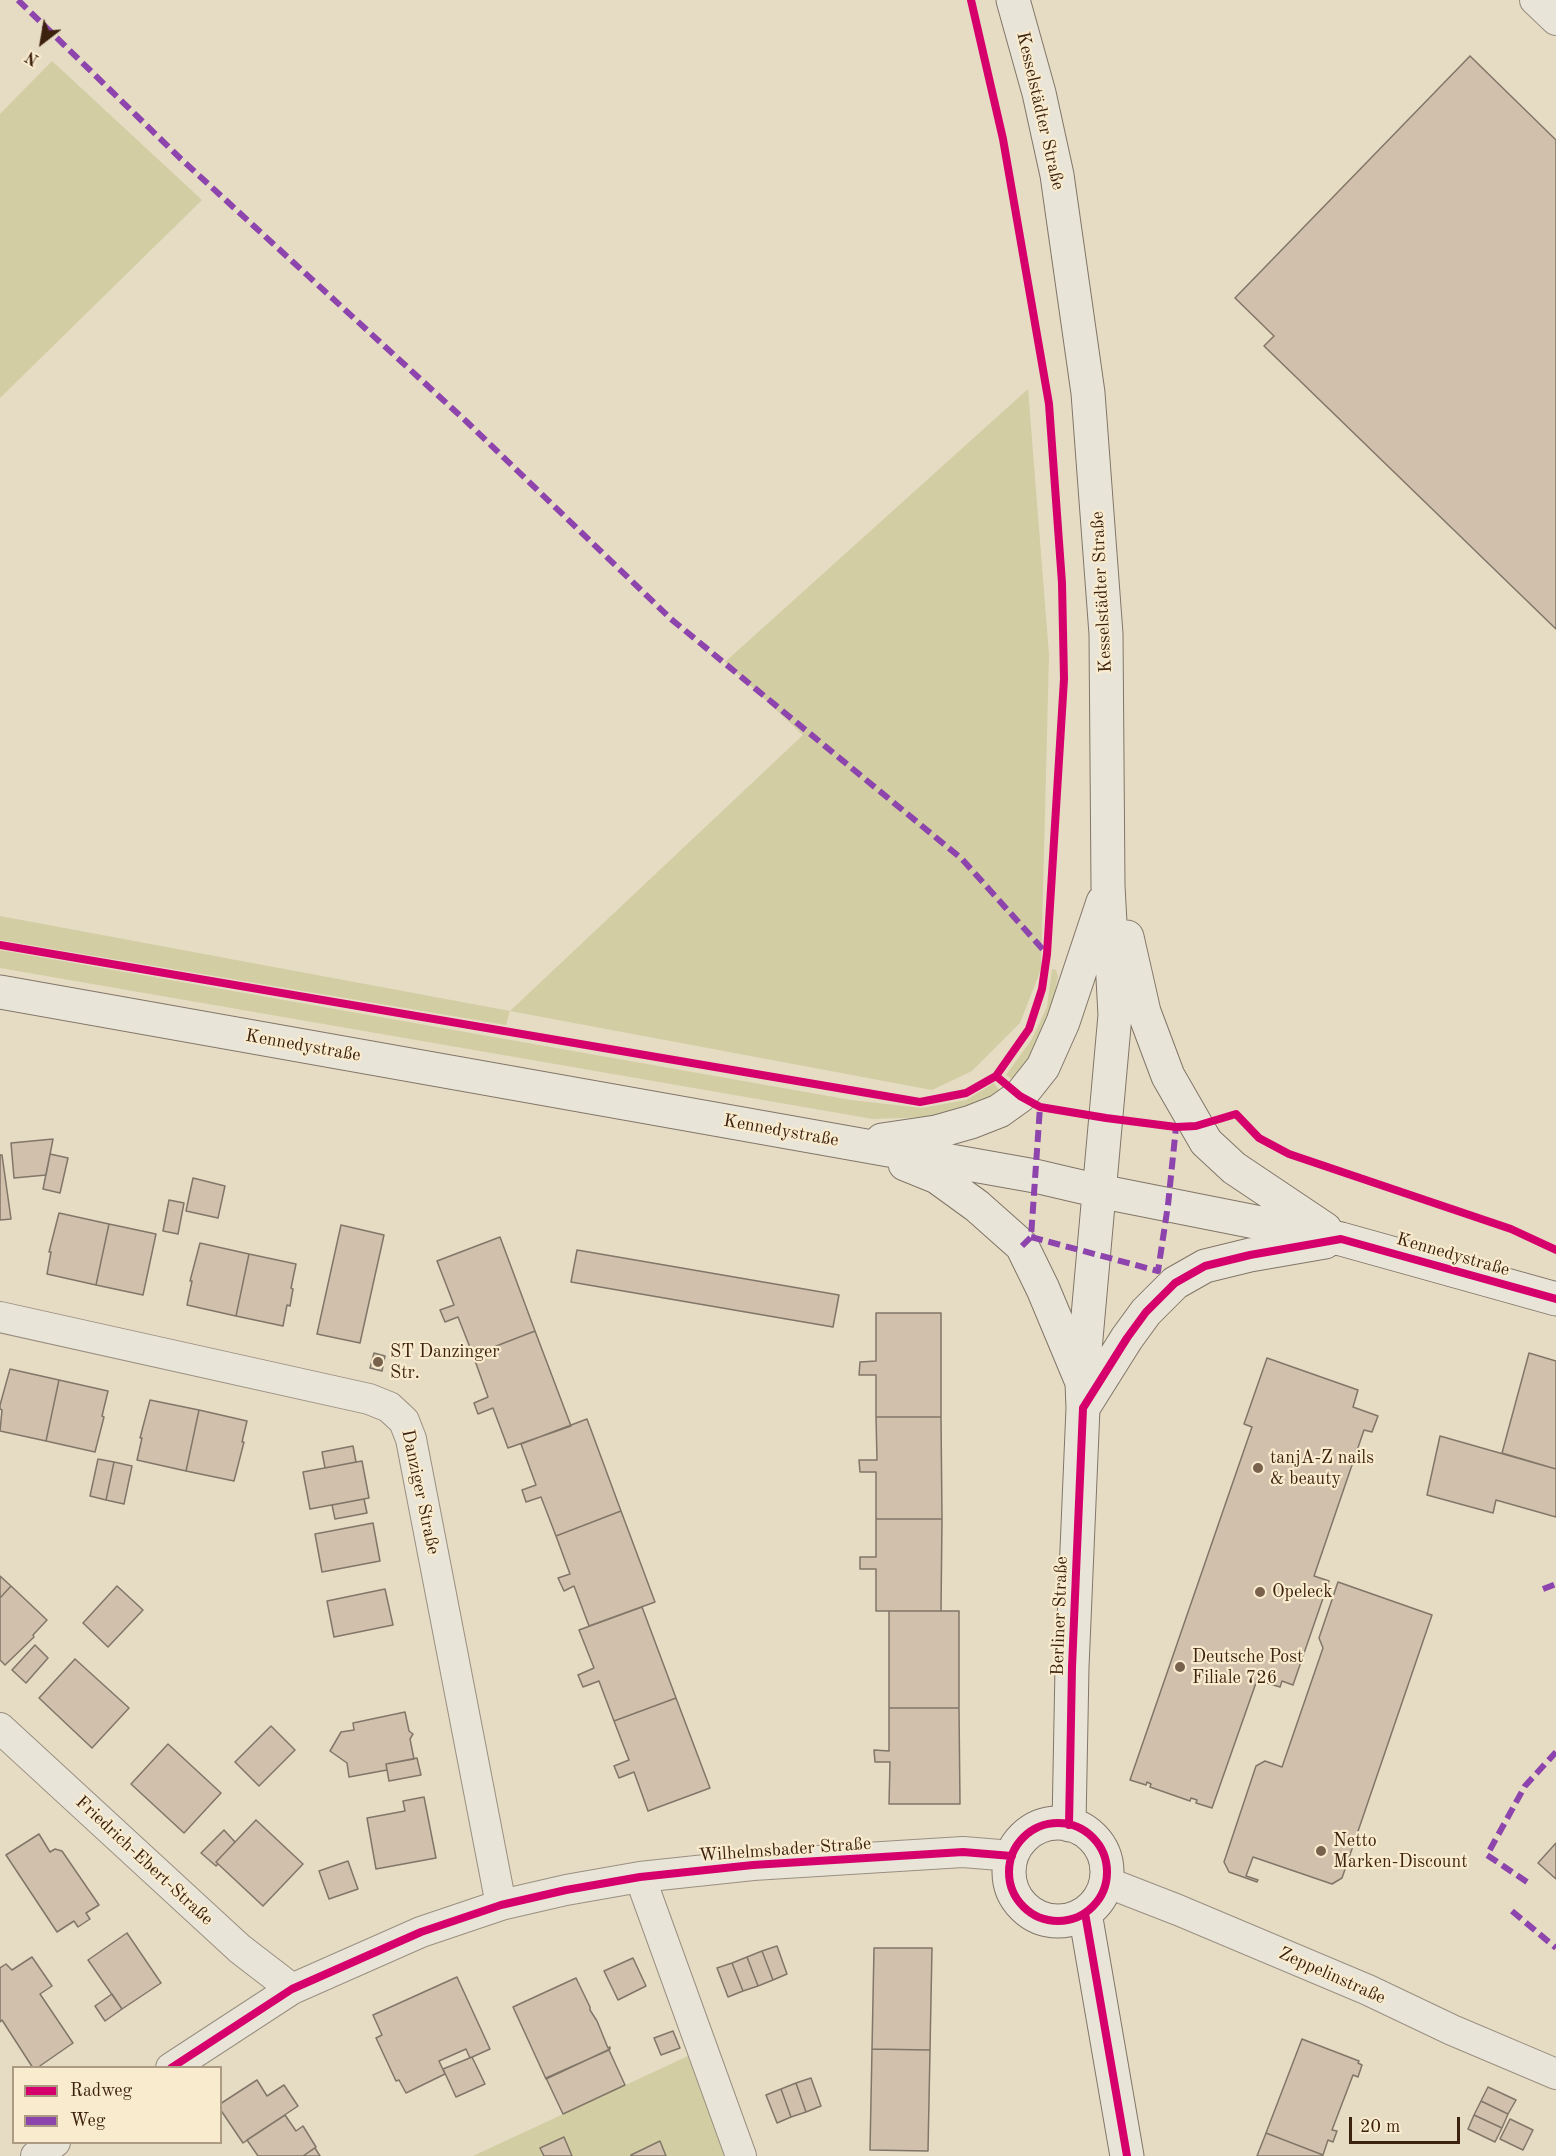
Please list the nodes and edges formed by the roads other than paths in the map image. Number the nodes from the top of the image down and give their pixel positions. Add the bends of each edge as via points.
1 (1013, 0) edge
2 (1535, 0) edge
3 (1556, 20) edge
4 (1108, 849) junction
5 (1108, 886) junction
6 (0, 992) edge
7 (856, 1144) junction
8 (1099, 1191) junction
9 (1341, 1239) junction
10 (1556, 1299) edge
11 (0, 1317) edge
12 (1082, 1395) junction
13 (0, 1728) edge
14 (1069, 1825) junction
15 (1012, 1856) junction
16 (640, 1877) junction
17 (1106, 1882) junction
18 (501, 1905) junction
19 (1085, 1913) junction
20 (292, 1989) junction
21 (173, 2066) edge
22 (1556, 2074) edge
23 (52, 2144) edge
24 (36, 2156) edge
25 (741, 2156) edge
26 (1127, 2156) edge

1 - 4 main road, Kesselstädter Straße via 1057,175 1088,393 1106,634
2 - 3 street
4 - 5 main road, Kesselstädter Straße
4 - 9 main road via 1144,1012 1168,1076 1196,1126 1206,1142 1234,1168
5 - 7 main road via 1063,1022 1043,1067 1020,1096 999,1111 971,1122 936,1132
5 - 8 main road, Kesselstädter Straße via 1115,1015
6 - 7 main road, Kennedystraße
7 - 8 main road, Kennedystraße
7 - 12 main road via 937,1177 1022,1246 1043,1289
8 - 9 main road, Kennedystraße
8 - 12 main road, Berliner Straße
9 - 10 main road, Kennedystraße
9 - 12 main road via 1205,1266 1175,1283 1146,1312
11 - 18 street, Danziger Straße via 369,1400 389,1407 404,1421 411,1439
12 - 14 main road, Berliner Straße
13 - 20 street, Friedrich-Ebert-Straße via 240,1949
14 - 15 main road via 1038,1828 1017,1845
14 - 17 main road via 1092,1836 1099,1846 1105,1857
15 - 16 street, Wilhelmsbader Straße via 952,1853 753,1865
15 - 19 main road via 1008,1872 1026,1909 1055,1921 1071,1920
16 - 18 street, Wilhelmsbader Straße
16 - 25 street
17 - 19 main road via 1103,1894
17 - 22 street, Zeppelinstraße via 1357,1985
18 - 20 street, Wilhelmsbader Straße via 422,1932
19 - 26 main road
20 - 21 street, Wilhelmsbader Straße
23 - 24 street

